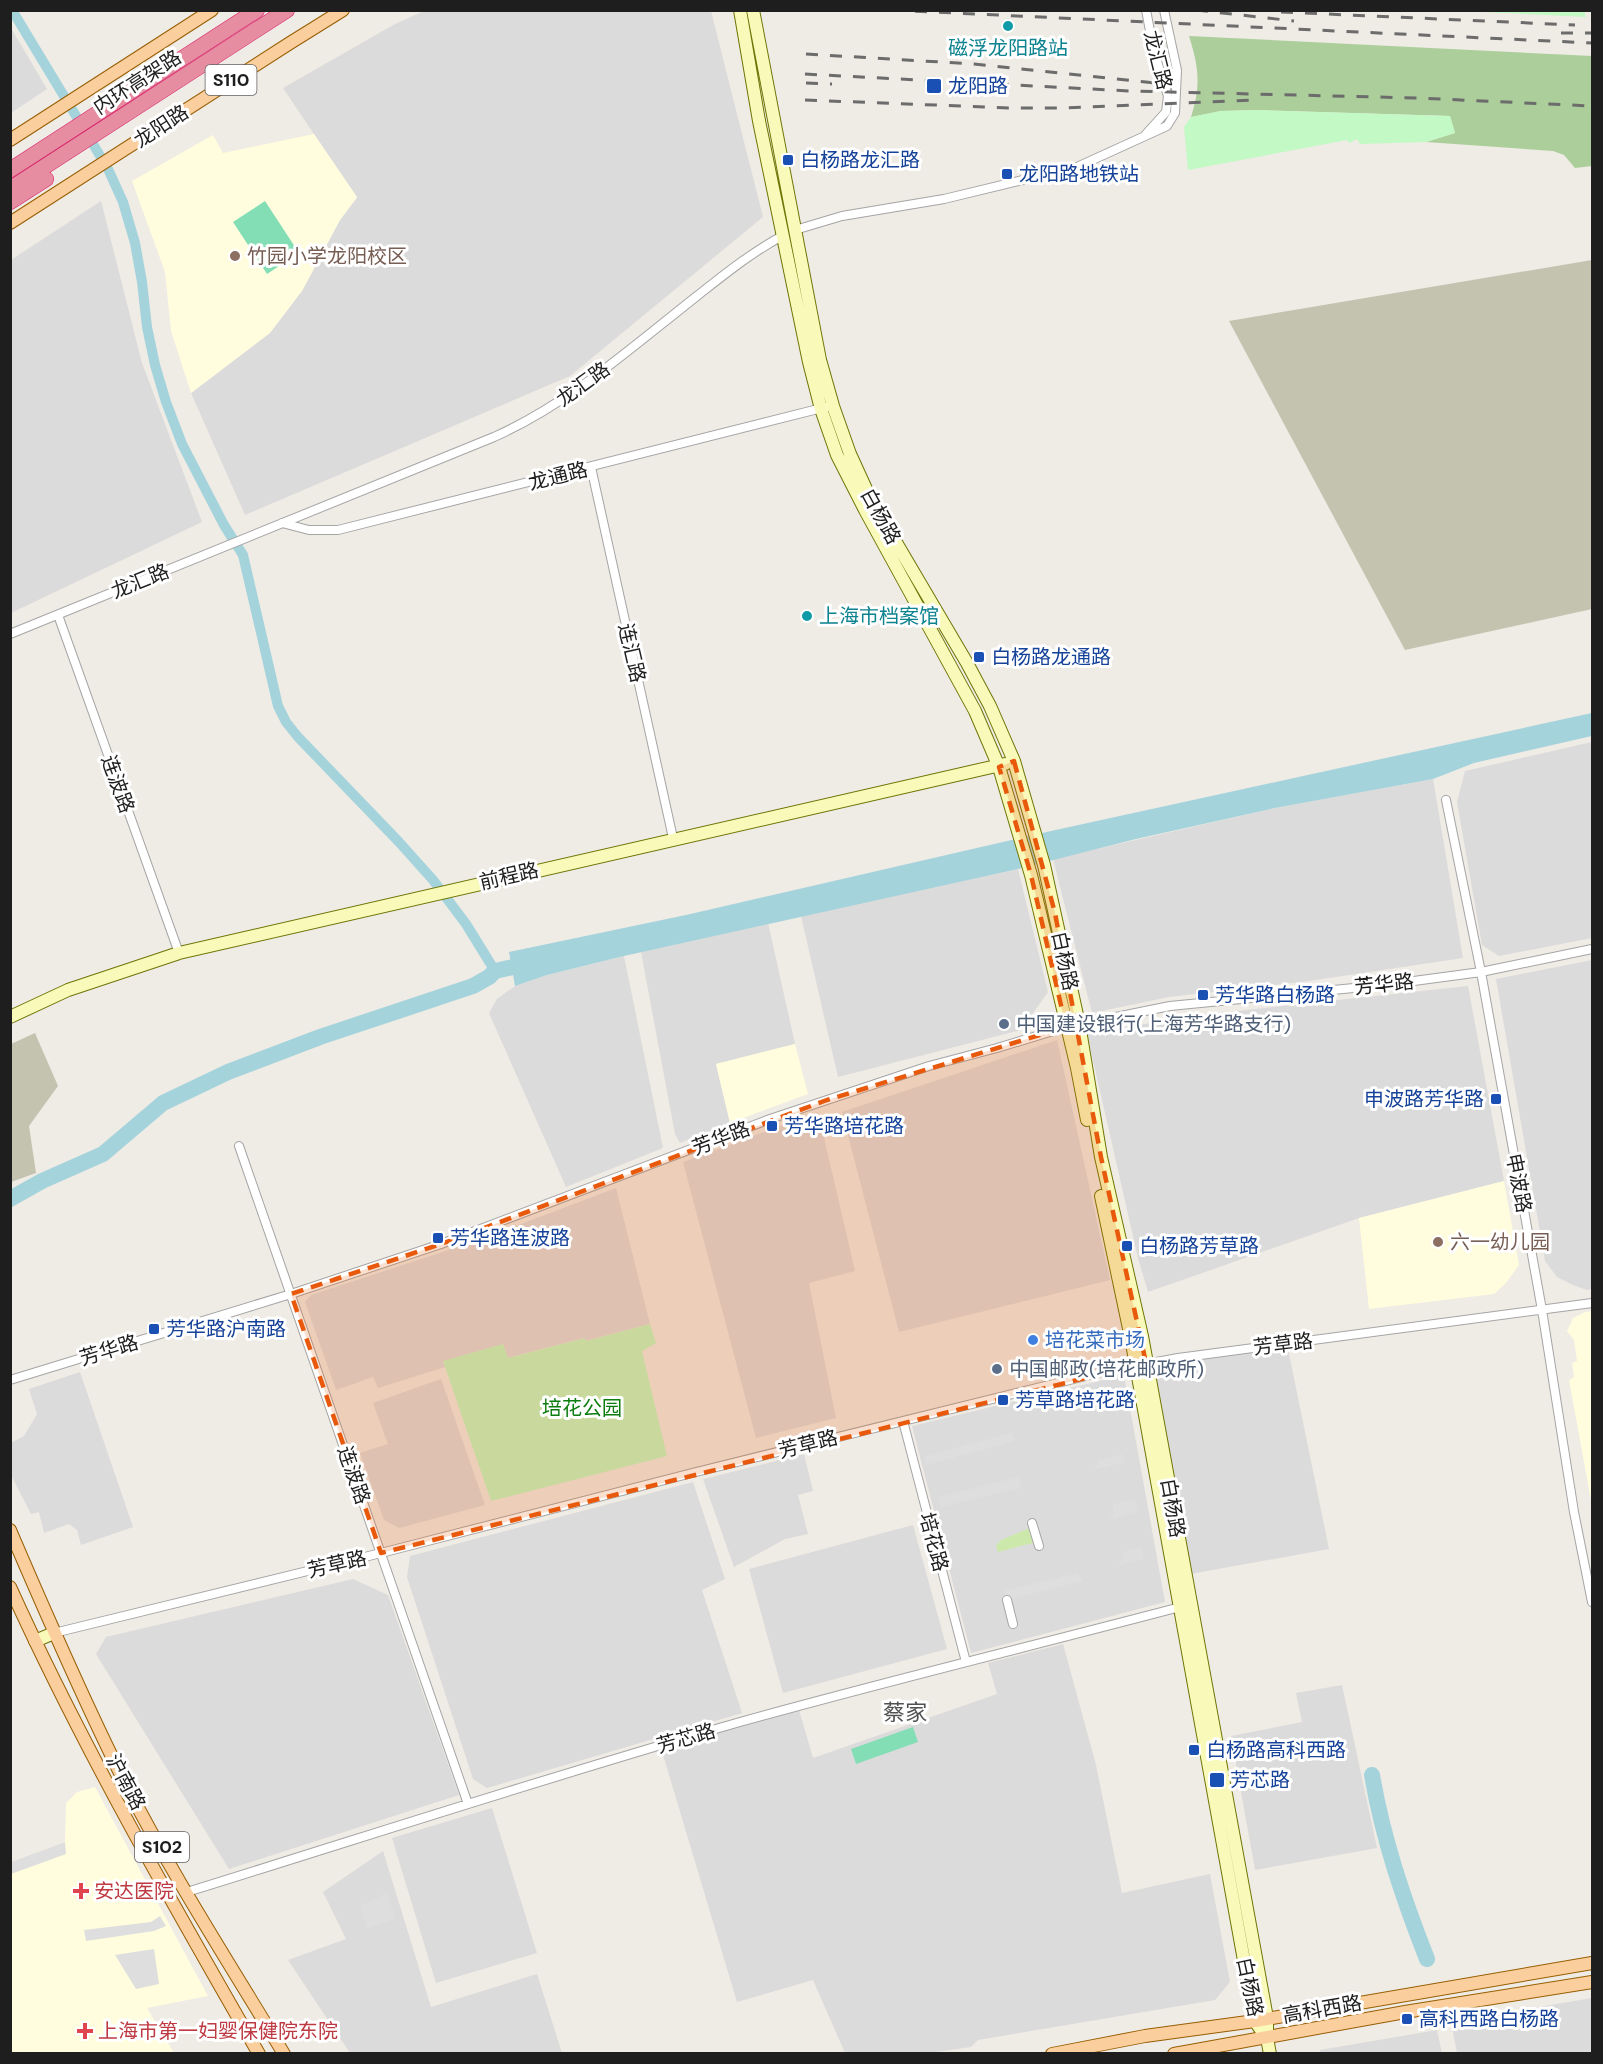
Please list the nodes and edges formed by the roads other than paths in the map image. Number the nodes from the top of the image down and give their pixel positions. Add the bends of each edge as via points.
1 (212, 10) edge
2 (257, 10) edge
3 (287, 10) edge
4 (343, 10) edge
5 (740, 10) edge
6 (753, 10) edge
7 (1146, 10) edge
8 (1164, 10) edge
9 (60, 133) junction
10 (1144, 136) junction
11 (10, 140) edge
12 (74, 154) junction
13 (10, 157) edge
14 (10, 170) edge
15 (10, 189) edge
16 (10, 202) edge
17 (10, 223) edge
18 (789, 233) junction
19 (827, 407) junction
20 (591, 467) junction
21 (282, 523) junction
22 (58, 615) junction
23 (10, 634) edge
24 (1014, 761) junction
25 (999, 766) junction
26 (1446, 800) dead end
27 (674, 838) junction
28 (1593, 949) edge
29 (179, 952) junction
30 (1481, 972) junction
31 (10, 1017) edge
32 (1079, 1024) junction
33 (1066, 1027) junction
34 (239, 1146) dead end
35 (291, 1294) junction
36 (1593, 1303) edge
37 (1542, 1310) junction
38 (1141, 1364) junction
39 (10, 1380) edge
40 (903, 1421) junction
41 (1032, 1523) dead end
42 (10, 1530) edge
43 (1593, 1544) edge
44 (1039, 1545) dead end
45 (1581, 1546) junction
46 (381, 1553) junction
47 (10, 1587) edge
48 (1006, 1600) dead end
49 (1593, 1602) edge
50 (1184, 1606) junction
51 (1014, 1624) dead end
52 (54, 1633) junction
53 (35, 1641) junction
54 (966, 1662) junction
55 (468, 1804) junction
56 (187, 1892) junction
57 (1593, 1963) edge
58 (1593, 1982) edge
59 (1261, 2020) junction
60 (1267, 2038) junction
61 (259, 2054) edge
62 (284, 2054) edge
63 (1052, 2054) edge
64 (1174, 2054) edge
65 (1270, 2054) edge

1 - 11 main road
2 - 9 highway, 内环高架路 via 125,96
3 - 12 highway, 内环高架路
4 - 17 main road, 龙阳路 / S110
5 - 18 main road, 白杨路 via 759,121
6 - 18 main road, 白杨路
7 - 10 street, 龙汇路 via 1168,96 1166,112
8 - 10 street, 龙汇路 via 1177,70 1174,113 1167,126
9 - 13 highway
9 - 14 highway, 内环高架路
10 - 18 street, 龙汇路 via 1077,167 944,199 842,216
12 - 15 highway, 内环高架路
12 - 16 highway
18 - 19 main road, 白杨路 via 820,360
18 - 21 street, 龙汇路 via 750,255 543,413
19 - 20 street, 龙通路
19 - 24 main road, 白杨路 via 871,500 967,663
19 - 25 main road, 白杨路 via 837,454 975,711
20 - 21 street, 龙通路 via 338,530 309,530
20 - 27 street, 连汇路
21 - 22 street, 龙汇路
22 - 23 street, 龙汇路
22 - 29 street, 连波路
24 - 25 main road, 前程路
24 - 32 main road, 白杨路 via 1044,865
25 - 27 main road, 前程路
25 - 33 main road, 白杨路 via 1030,869
26 - 30 street, 申波路
27 - 29 main road, 前程路
28 - 30 street, 芳华路
29 - 31 main road, 前程路 via 68,990
30 - 32 street, 芳华路 via 1170,1006
30 - 37 street, 申波路
32 - 33 street, 芳华路
32 - 38 main road, 白杨路
33 - 35 street, 芳华路 via 827,1100 441,1244
33 - 38 main road, 白杨路
34 - 35 street, 连波路
35 - 39 street, 芳华路
35 - 46 street, 连波路
36 - 37 street, 芳草路
37 - 38 street, 芳草路
37 - 45 street, 申波路
38 - 40 street, 芳草路
38 - 50 main road, 白杨路
40 - 46 street, 芳草路
40 - 54 street, 培花路
41 - 44 street
42 - 52 main road, 沪南路 / S102
43 - 45 street
45 - 49 street, 申波路
46 - 52 street, 芳草路
46 - 55 street, 连波路
47 - 53 main road, 沪南路 / S102
48 - 51 street
50 - 54 street, 芳芯路
50 - 59 main road, 白杨路
52 - 53 main road, 芳草路
52 - 56 main road, 沪南路 / S102 via 123,1779
53 - 61 main road, 沪南路 / S102 via 180,1916
54 - 55 street, 芳芯路 via 733,1724
55 - 56 street, 芳芯路
56 - 62 main road, 沪南路 / S102
57 - 59 main road, 高科西路
58 - 60 main road, 高科西路
59 - 60 main road, 白杨路
59 - 63 main road, 高科西路
60 - 64 main road, 高科西路
60 - 65 main road

